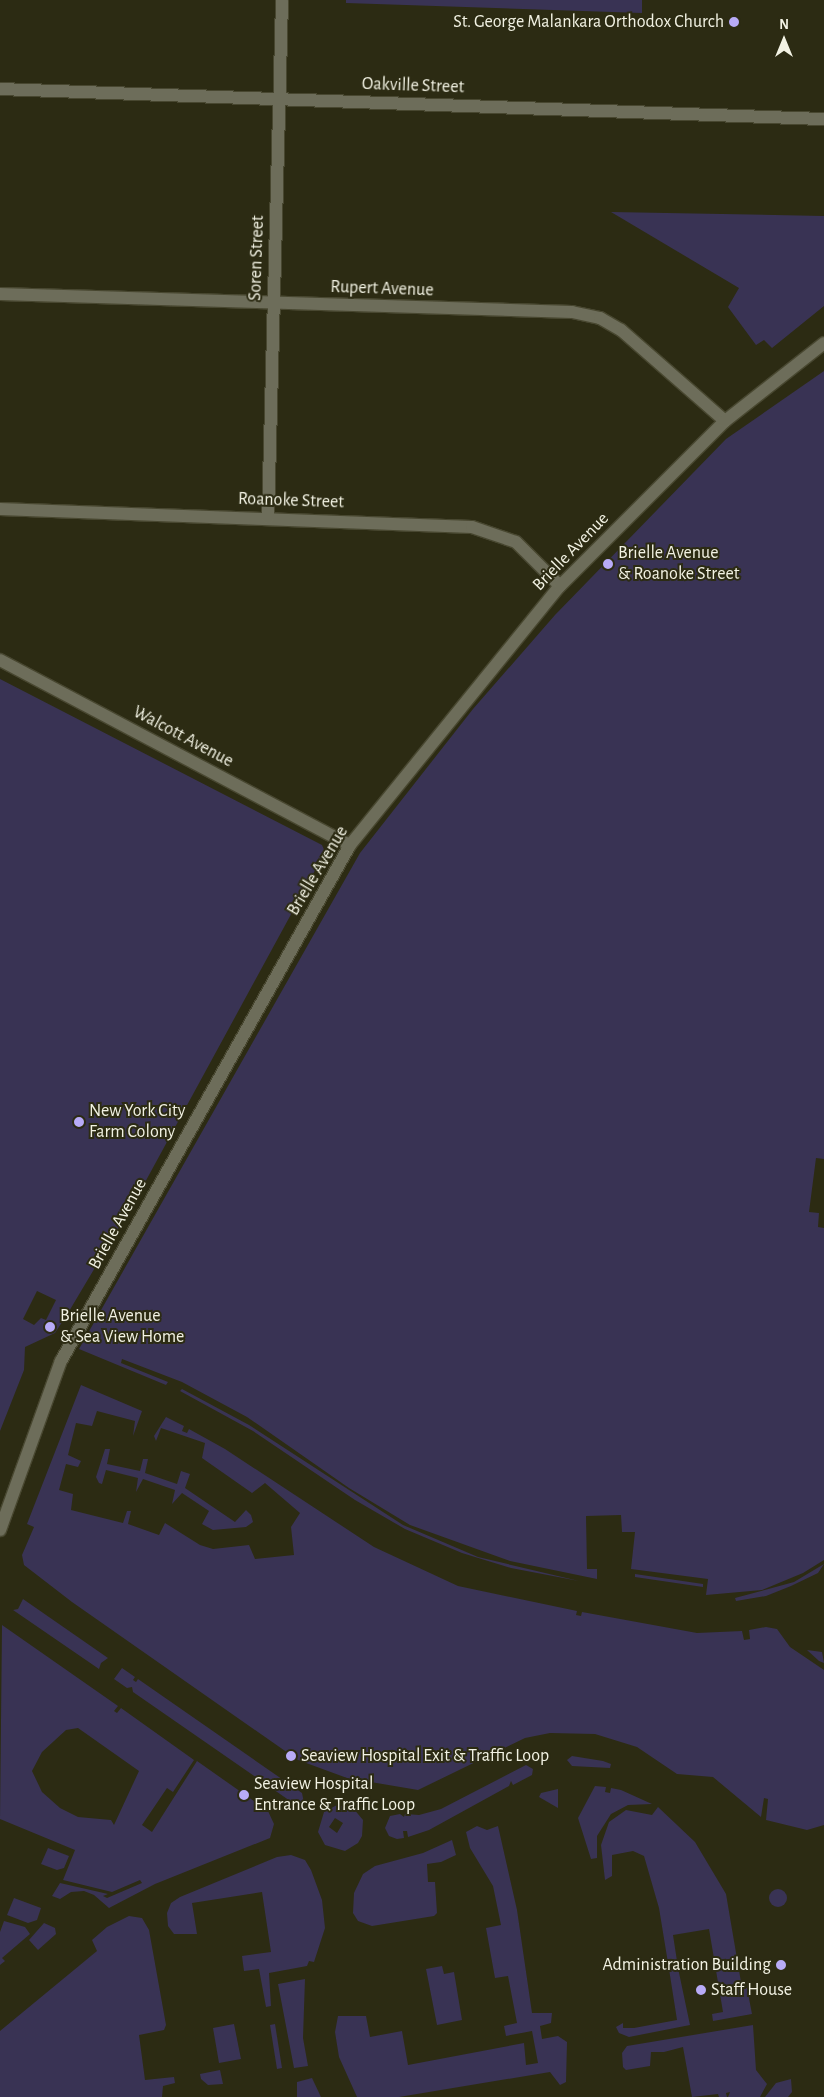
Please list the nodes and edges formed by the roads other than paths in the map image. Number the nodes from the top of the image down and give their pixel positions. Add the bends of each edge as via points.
1 (282, 0) edge
2 (0, 89) edge
3 (279, 98) junction
4 (824, 119) edge
5 (0, 294) edge
6 (273, 303) junction
7 (824, 342) edge
8 (725, 421) junction
9 (0, 509) edge
10 (268, 518) junction
11 (560, 586) junction
12 (0, 660) edge
13 (350, 845) junction
14 (0, 1530) edge

1 - 3 street, Soren Street
2 - 3 street, Oakville Street
3 - 4 street, Oakville Street
3 - 6 street, Soren Street
5 - 6 street, Rupert Avenue
6 - 8 street, Rupert Avenue via 572,312 600,318 633,338
6 - 10 street, Soren Street
7 - 8 street, Brielle Avenue
8 - 11 street, Brielle Avenue
9 - 10 street, Roanoke Street
10 - 11 street, Roanoke Street via 472,527 516,542
11 - 13 street, Brielle Avenue
12 - 13 street, Walcott Avenue
13 - 14 street, Brielle Avenue via 61,1361

